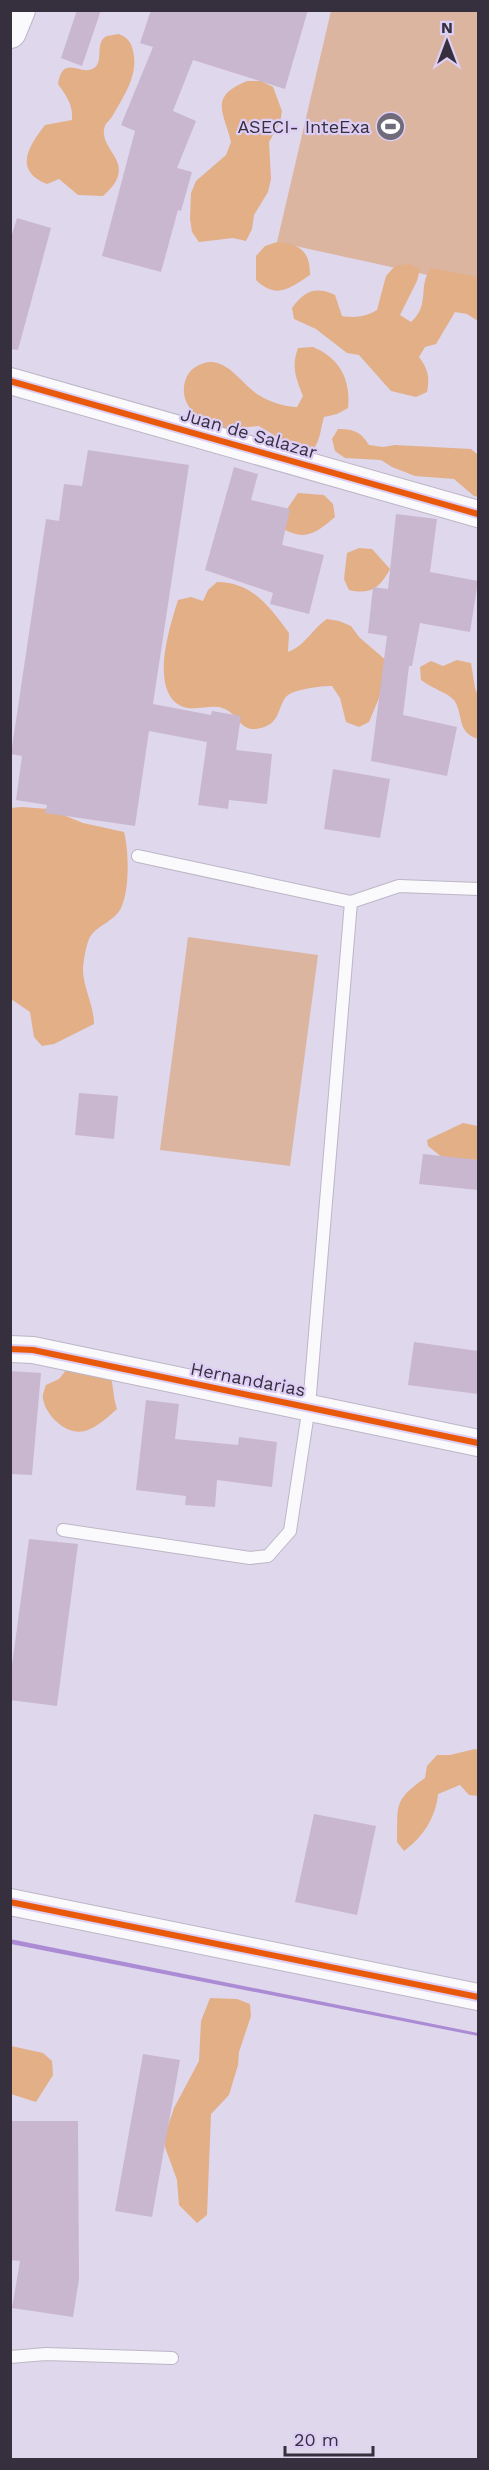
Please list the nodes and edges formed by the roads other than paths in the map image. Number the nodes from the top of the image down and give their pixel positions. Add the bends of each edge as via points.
1 (20, 10) edge
2 (10, 32) edge
3 (10, 381) edge
4 (478, 514) edge
5 (138, 856) dead end
6 (478, 889) edge
7 (351, 902) junction
8 (10, 1348) edge
9 (309, 1406) junction
10 (478, 1443) edge
11 (63, 1530) dead end
12 (10, 1902) edge
13 (478, 1997) edge
14 (10, 2357) edge
15 (172, 2358) dead end

1 - 2 street
3 - 4 street, Juan de Salazar
5 - 7 lane
6 - 7 lane via 399,886
7 - 9 lane
8 - 9 street, Hernandarias
9 - 10 street, Hernandarias
9 - 11 lane via 290,1531 268,1556 250,1558
12 - 13 street
14 - 15 lane via 46,2354

